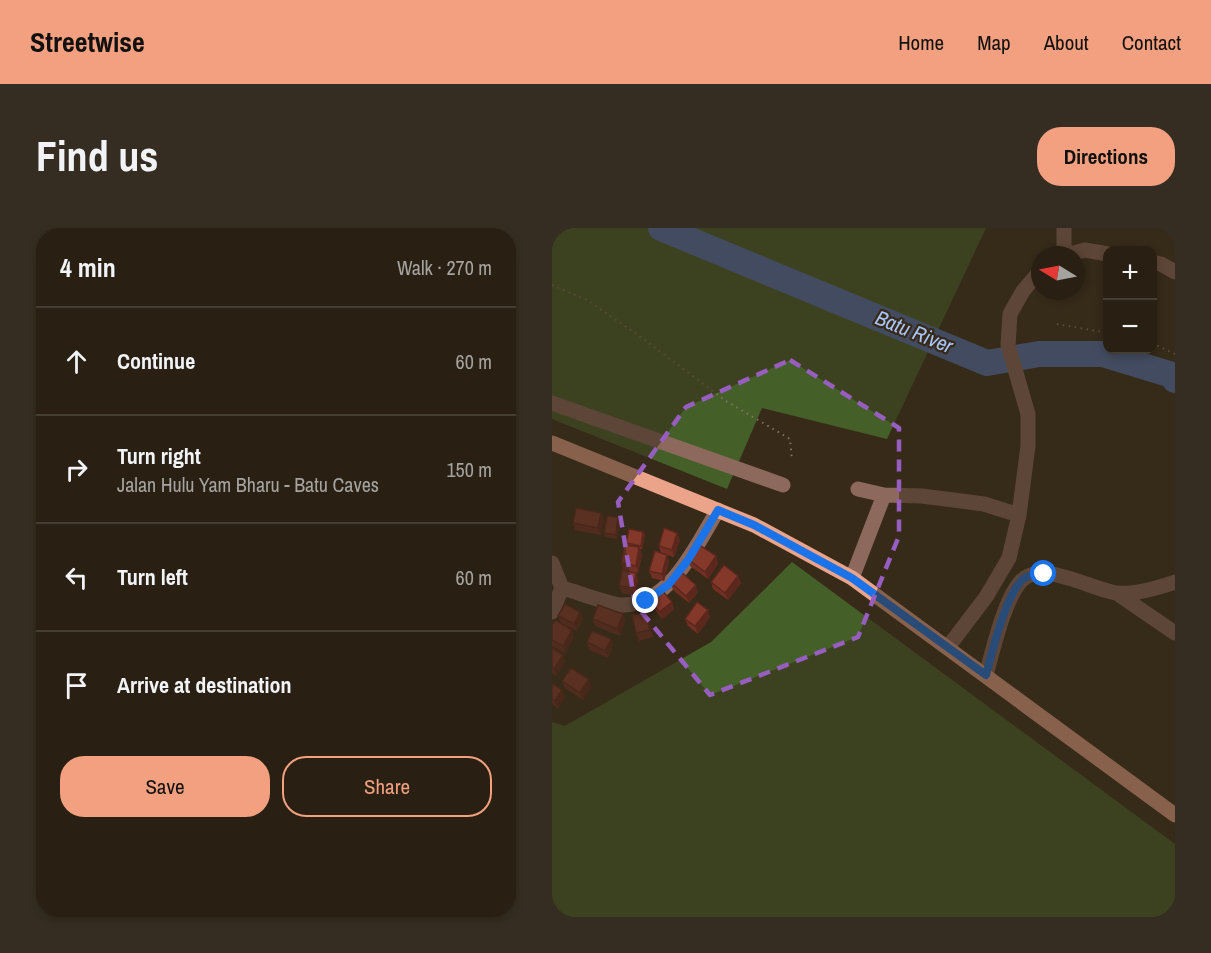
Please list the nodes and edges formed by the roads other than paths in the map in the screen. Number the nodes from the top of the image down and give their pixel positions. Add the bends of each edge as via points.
1 (1064, 228) edge
2 (1065, 246) edge
3 (1085, 250) edge
4 (1103, 253) edge
5 (1157, 263) edge
6 (1175, 272) edge
7 (1031, 282) edge
8 (552, 403) edge
9 (552, 443) edge
10 (783, 485) dead end
11 (858, 489) dead end
12 (884, 495) junction
13 (718, 510) junction
14 (1019, 515) junction
15 (552, 563) edge
16 (852, 578) junction
17 (1175, 582) edge
18 (562, 588) junction
19 (1118, 594) junction
20 (552, 612) edge
21 (1175, 633) edge
22 (948, 647) junction
23 (986, 675) junction
24 (1175, 815) edge

1 - 2 street
3 - 4 street
5 - 6 street
7 - 14 street via 1010,314 1008,345 1028,414
8 - 10 street
9 - 13 main road
11 - 12 street
12 - 14 street via 984,504
12 - 16 street
13 - 16 main road
13 - 18 street via 688,560 669,584 646,601 623,606
14 - 22 street via 1009,558 986,597
15 - 18 street
16 - 22 main road
17 - 19 street
18 - 20 street
19 - 21 street
19 - 23 street via 1053,574 1026,577 1005,612
22 - 23 main road
23 - 24 main road

